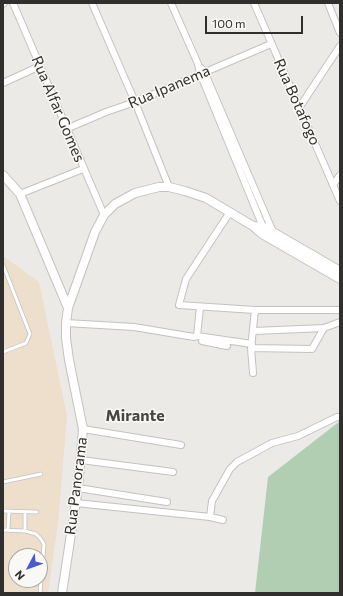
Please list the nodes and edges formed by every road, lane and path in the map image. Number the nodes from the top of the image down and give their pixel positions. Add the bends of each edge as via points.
1 (13, 3) edge
2 (92, 3) edge
3 (171, 3) edge
4 (254, 3) edge
5 (328, 3) edge
6 (340, 32) edge
7 (271, 44) junction
8 (340, 46) edge
9 (40, 66) junction
10 (202, 72) junction
11 (3, 82) edge
12 (135, 102) junction
13 (299, 108) junction
14 (66, 129) junction
15 (83, 169) junction
16 (3, 175) edge
17 (340, 175) edge
18 (333, 185) junction
19 (169, 187) junction
20 (20, 194) junction
21 (255, 198) junction
22 (340, 201) edge
23 (230, 212) junction
24 (104, 215) junction
25 (262, 231) junction
26 (271, 235) junction
27 (3, 265) edge
28 (340, 271) edge
29 (340, 279) edge
30 (200, 307) junction
31 (68, 308) junction
32 (255, 310) junction
33 (340, 310) edge
34 (340, 322) edge
35 (66, 323) junction
36 (324, 328) junction
37 (254, 331) junction
38 (195, 337) junction
39 (227, 346) dead end
40 (252, 346) junction
41 (3, 352) edge
42 (253, 373) dead end
43 (340, 417) edge
44 (83, 429) junction
45 (180, 445) dead end
46 (81, 460) junction
47 (173, 472) dead end
48 (40, 474) dead end
49 (3, 482) edge
50 (78, 488) junction
51 (167, 502) dead end
52 (76, 503) junction
53 (3, 511) edge
54 (9, 512) junction
55 (25, 512) junction
56 (37, 512) dead end
57 (210, 517) junction
58 (223, 520) dead end
59 (3, 530) edge
60 (8, 530) junction
61 (25, 531) junction
62 (40, 593) edge
63 (62, 593) edge

1 - 9 street, Rua Alfar Gomes
2 - 12 street
3 - 10 street
4 - 7 street, Rua Botafogo
5 - 6 street
7 - 10 street, Rua Ipanema
7 - 13 street, Rua Botafogo
8 - 13 street
9 - 11 street
9 - 14 street, Rua Alfar Gomes
10 - 12 street, Rua Ipanema
10 - 21 street
12 - 14 street, Rua Ipanema
12 - 19 street
13 - 18 street, Rua Botafogo
14 - 15 street, Rua Alfar Gomes
15 - 20 street
15 - 24 street, Rua Alfar Gomes
16 - 20 street
17 - 18 street
18 - 22 street, Rua Botafogo
19 - 23 street via 206,198
19 - 24 street via 159,186 135,193 115,204
20 - 31 street
21 - 25 street
21 - 26 street
23 - 25 street
23 - 30 street via 186,279 179,305
24 - 31 street, Rua Panorama via 95,232
25 - 26 street
26 - 28 street
26 - 29 street
27 - 41 lane via 30,334 26,343
30 - 32 street
30 - 38 street
31 - 35 street, Rua Panorama
32 - 33 street
32 - 37 street
34 - 36 street
35 - 38 street via 134,327
35 - 44 street, Rua Panorama via 69,360
36 - 37 street
36 - 40 street via 312,349
37 - 40 street
38 - 39 street via 198,340
38 - 40 street
40 - 42 street
43 - 57 street via 298,436 272,443 237,462 230,469 212,501
44 - 45 street
44 - 46 street, Rua Panorama
46 - 47 street
46 - 50 street, Rua Panorama
48 - 49 lane
50 - 51 street
50 - 52 street, Rua Panorama
52 - 57 street
52 - 63 street, Rua Panorama
53 - 54 lane
54 - 55 lane
54 - 60 lane
55 - 56 lane
55 - 61 lane
57 - 58 street
59 - 60 lane
60 - 61 lane
61 - 62 lane via 36,534 44,544

